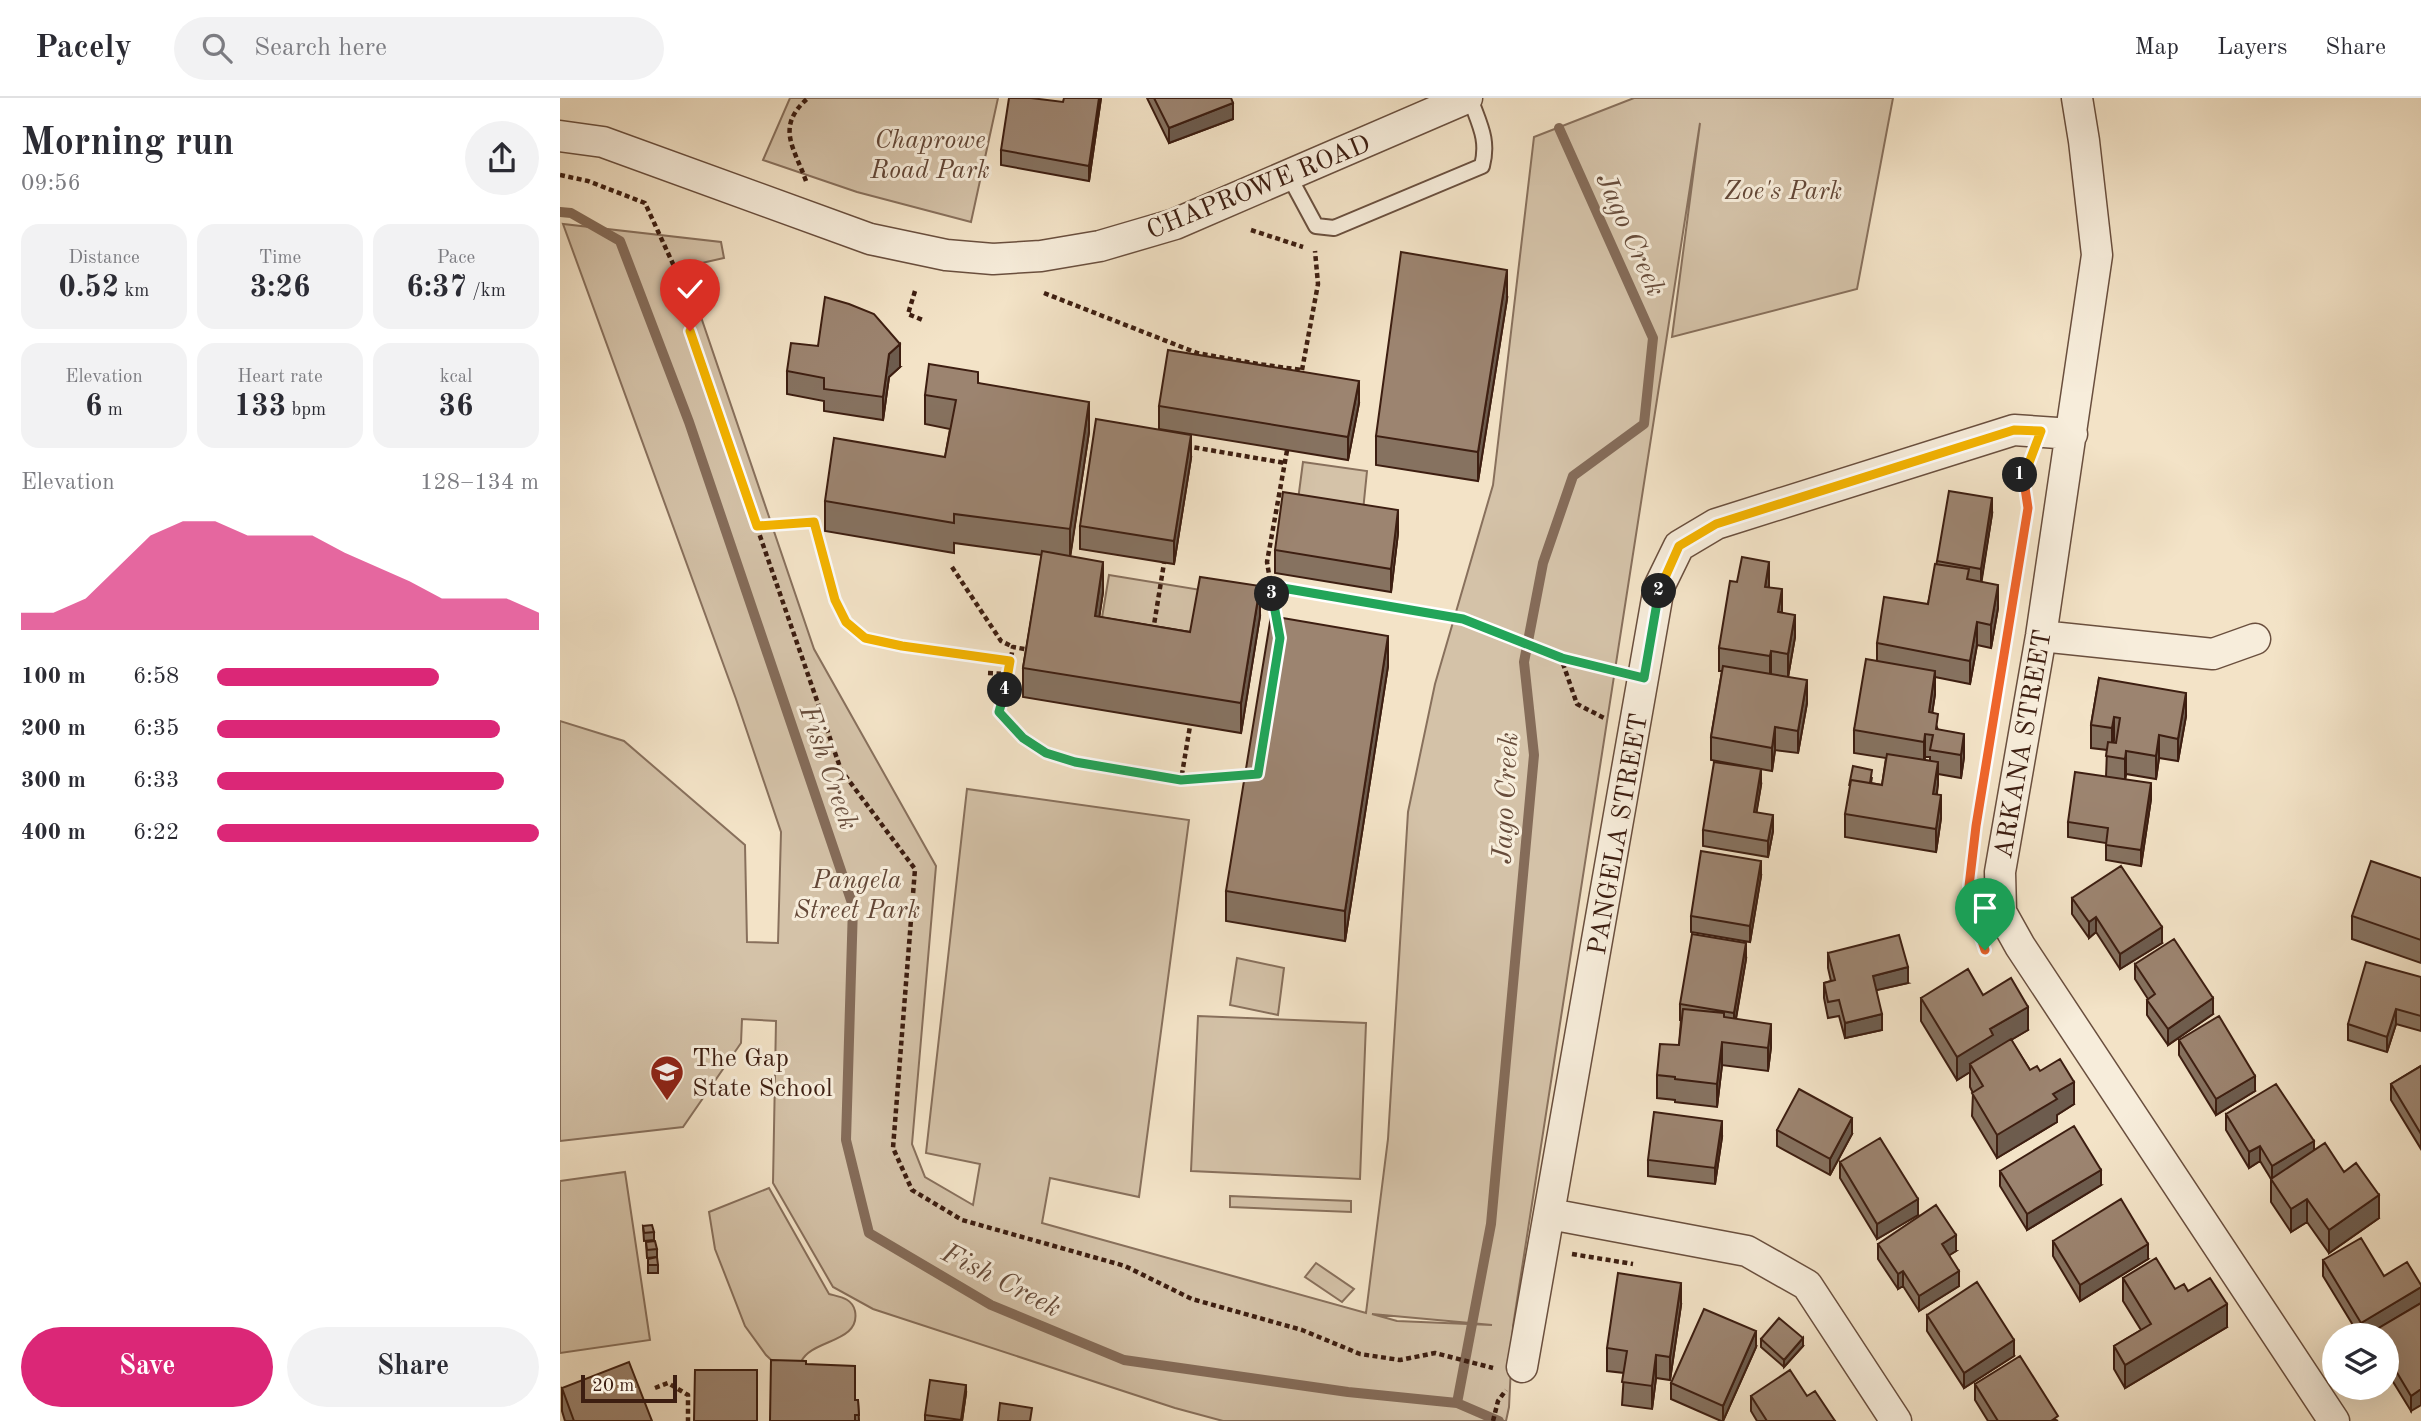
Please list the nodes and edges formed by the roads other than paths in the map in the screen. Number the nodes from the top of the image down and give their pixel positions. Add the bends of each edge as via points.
1 (1468, 98) edge
2 (2077, 98) edge
3 (560, 136) edge
4 (1289, 176) junction
5 (2072, 434) junction
6 (2041, 636) junction
7 (2255, 639) dead end
8 (1550, 1214) junction
9 (1522, 1367) dead end
10 (1896, 1421) edge
11 (2334, 1421) edge

1 - 4 street, CHAPROWE ROAD
1 - 4 lane via 1486,150 1482,166 1460,176 1334,228 1316,226
2 - 5 street, ARKANA STREET via 2097,256
3 - 4 street, CHAPROWE ROAD via 603,142 870,239 946,255 993,259 1100,246 1175,224
5 - 6 street, ARKANA STREET
5 - 8 street, PANGELA STREET via 2014,430 1716,524 1679,546 1659,587
6 - 7 street via 2213,653
6 - 11 street, ARKANA STREET via 2000,872 2001,912
8 - 9 street, PANGELA STREET
8 - 10 street via 1747,1251 1807,1285

